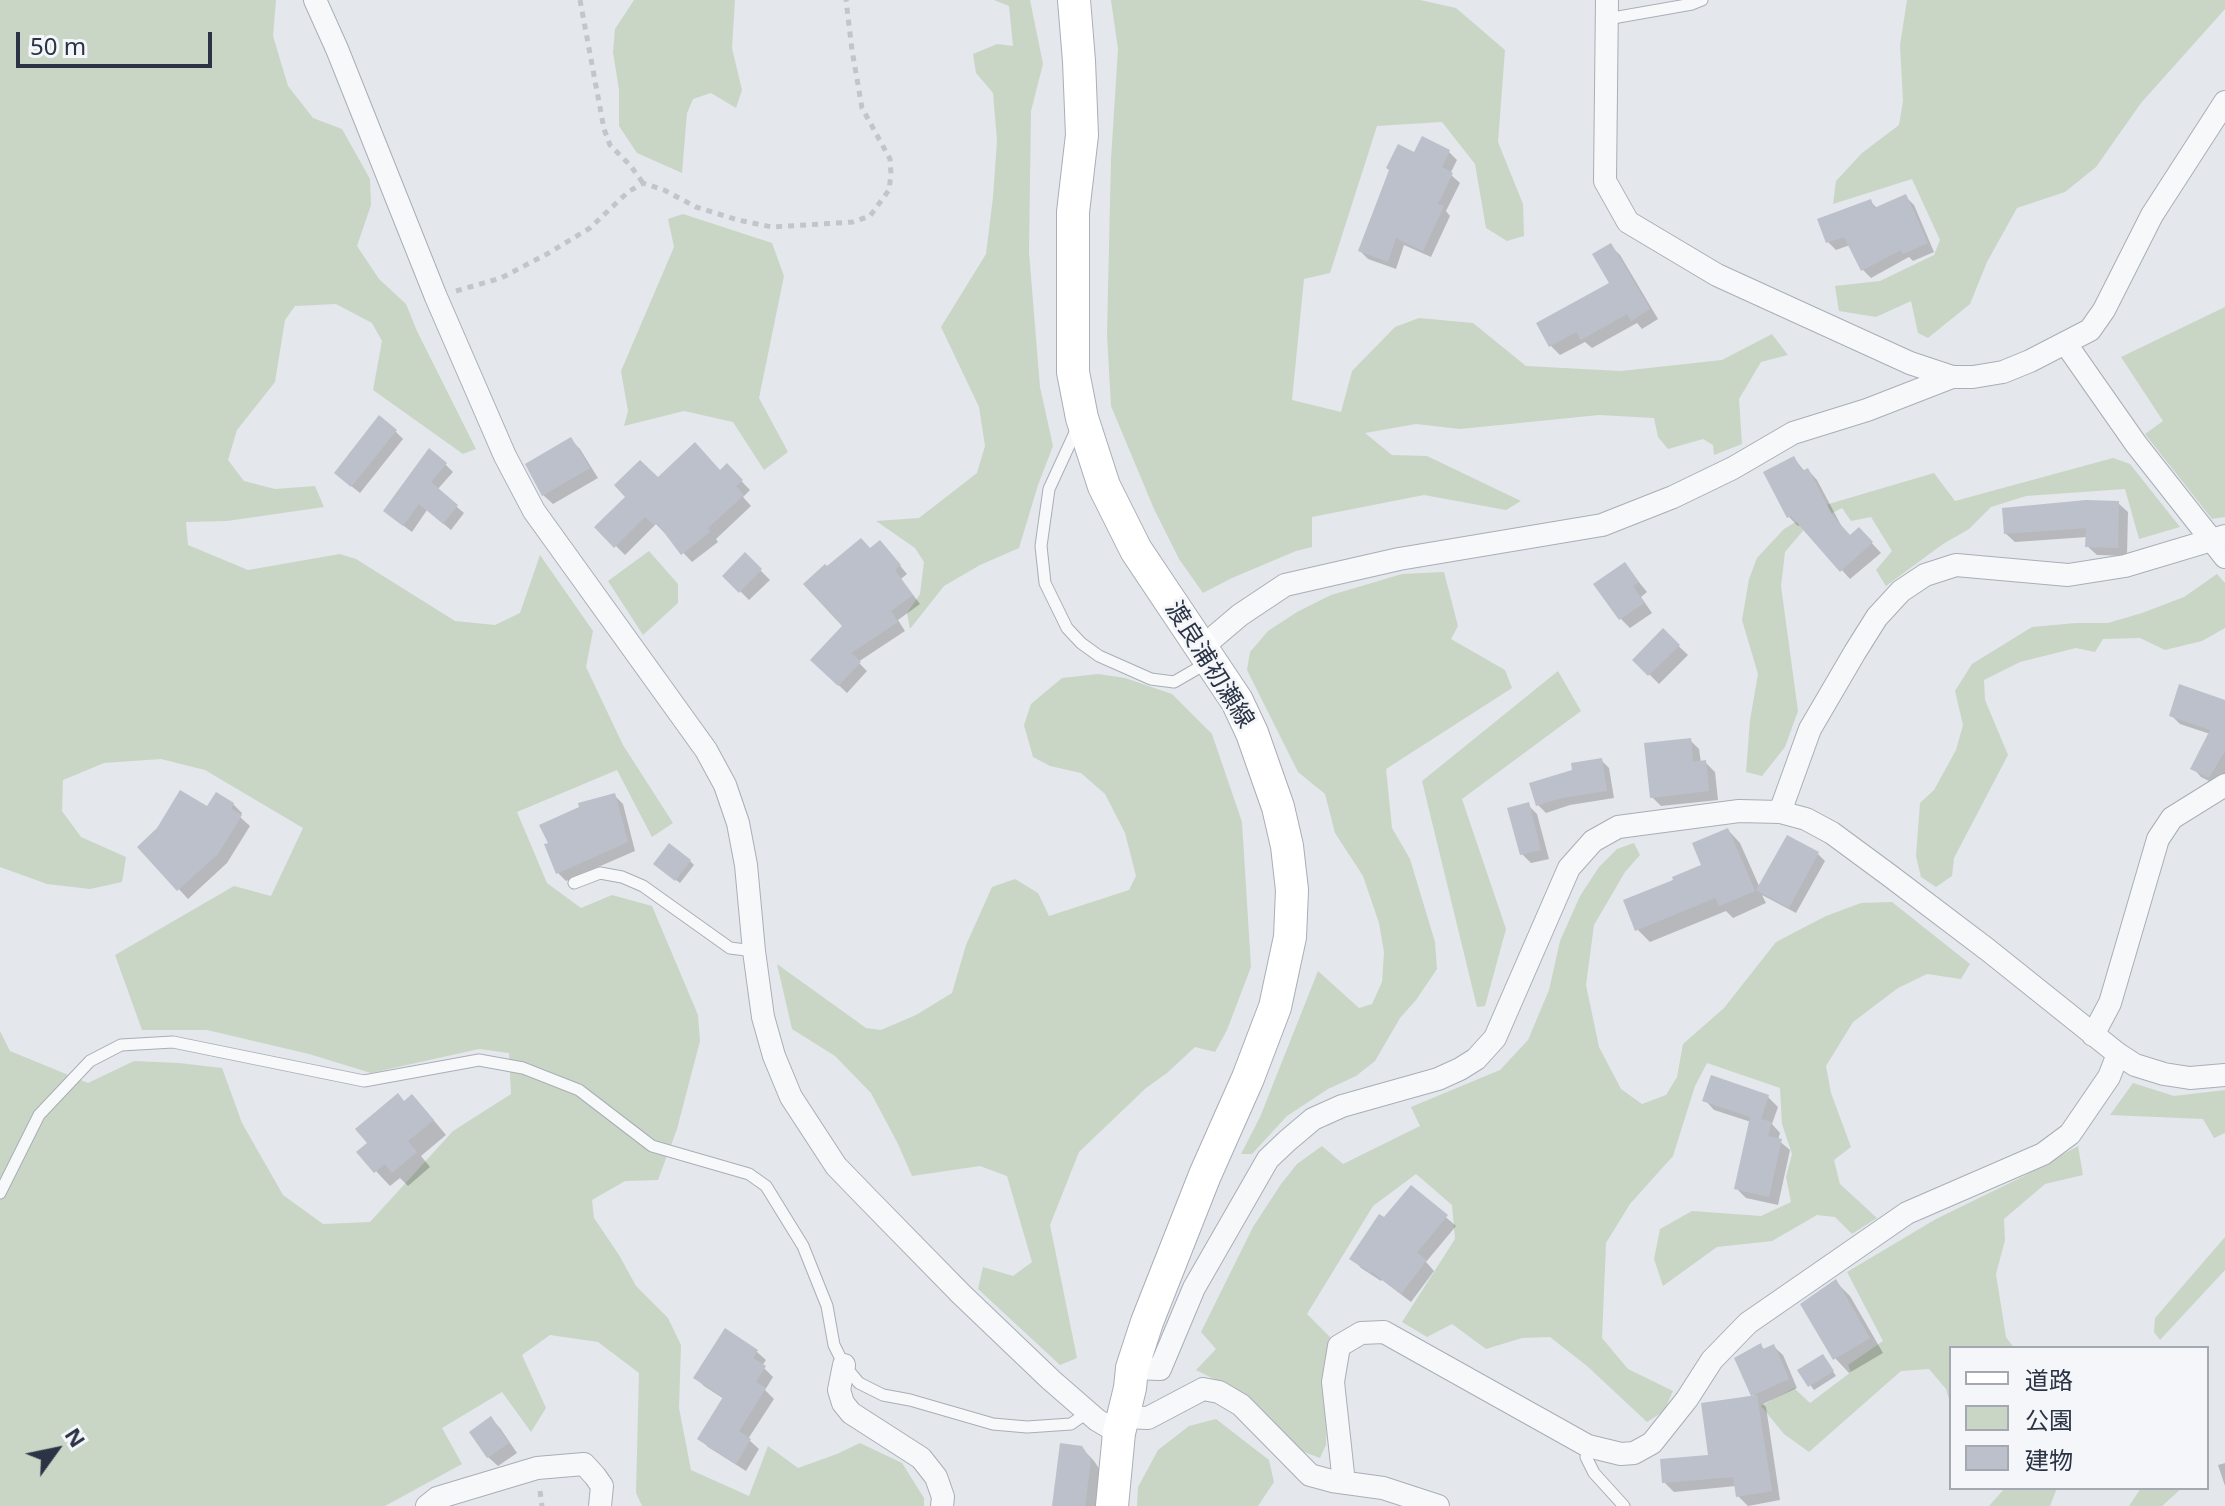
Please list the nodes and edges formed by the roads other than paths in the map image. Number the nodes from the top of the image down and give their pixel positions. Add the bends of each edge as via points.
1 (315, 0) edge
2 (1074, 0) edge
3 (1702, 0) edge
4 (1607, 10) edge
5 (2225, 102) edge
6 (2066, 344) junction
7 (1952, 377) junction
8 (1082, 418) junction
9 (2218, 538) edge
10 (2225, 557) edge
11 (1205, 655) junction
12 (2225, 785) edge
13 (1780, 812) junction
14 (574, 883) dead end
15 (754, 951) junction
16 (2093, 1035) junction
17 (2118, 1054) junction
18 (2225, 1075) edge
19 (0, 1193) edge
20 (844, 1365) junction
21 (1132, 1368) junction
22 (1088, 1412) junction
23 (1121, 1425) junction
24 (1588, 1446) junction
25 (1344, 1483) junction
26 (427, 1506) edge
27 (600, 1506) edge
28 (942, 1506) edge
29 (1112, 1506) edge
30 (1438, 1506) edge
31 (1624, 1506) edge

1 - 15 street via 505,456 534,511 706,750 725,785 746,865
2 - 8 main road, 渡良浦初瀬線 via 1082,135 1073,212 1073,372
3 - 4 lane
4 - 7 street via 1605,181 1628,222 1717,275
5 - 6 street via 2152,215 2104,310 2090,330
6 - 7 street via 2003,372
6 - 9 street via 2136,444
7 - 11 street via 1793,433 1673,497 1602,525 1399,559 1285,585 1240,615
8 - 11 main road, 渡良浦初瀬線 via 1104,486 1136,550
8 - 11 lane via 1049,489 1041,546 1045,583 1067,628 1099,656 1151,679 1174,682
9 - 10 street
9 - 13 street via 2125,566 2068,575 1956,565 1925,575 1901,591 1870,628 1810,729
11 - 21 main road, 渡良浦初瀬線 via 1237,701 1278,807 1292,890 1290,937 1270,1021
12 - 16 street via 2172,818 2158,839 2110,1003
13 - 16 street via 1832,833
13 - 21 street via 1739,811 1618,827 1593,841 1569,868 1495,1038 1460,1069 1342,1106 1313,1119 1287,1141 1268,1159 1194,1288 1160,1369
14 - 15 lane via 600,873 622,877 643,886 730,948
15 - 22 street via 774,1056 791,1097 836,1166 961,1294
16 - 17 street
17 - 18 street via 2164,1074
17 - 24 street via 2109,1077 2070,1134 2043,1154 1907,1213 1748,1323 1712,1360 1652,1443 1621,1454
19 - 20 lane via 39,1115 90,1061 121,1045 173,1042 364,1081 479,1060 523,1068 579,1090 652,1146 749,1174 766,1186 803,1246
20 - 22 lane via 859,1383 883,1395 993,1424 1071,1424
20 - 28 street via 839,1390 843,1403 921,1458 936,1477
21 - 23 main road, 渡良浦初瀬線
22 - 23 street
23 - 25 street via 1148,1418 1203,1389 1219,1392 1241,1405 1310,1475
23 - 29 main road, 渡良浦初瀬線
24 - 25 street via 1384,1332 1361,1333 1339,1346 1333,1382
24 - 31 lane via 1586,1457 1594,1473
25 - 30 street via 1383,1488
26 - 27 street via 437,1498 537,1468 584,1464 602,1486

